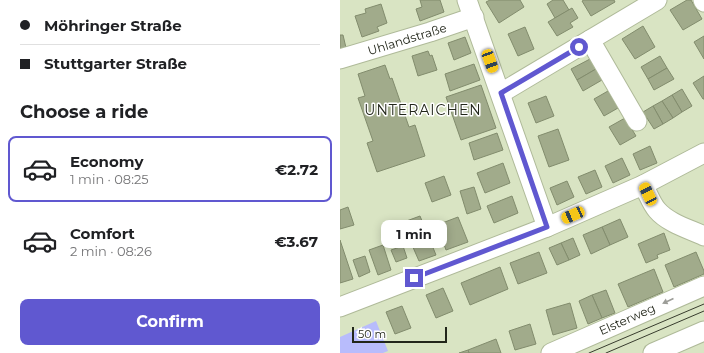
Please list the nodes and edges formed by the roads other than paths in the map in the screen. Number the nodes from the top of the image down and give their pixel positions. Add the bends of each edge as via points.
1 (658, 0) edge
2 (470, 9) edge
3 (590, 40) junction
4 (340, 59) edge
5 (501, 93) junction
6 (637, 121) dead end
7 (704, 153) edge
8 (644, 185) junction
9 (547, 227) junction
10 (704, 236) edge
11 (704, 286) edge
12 (340, 307) edge
13 (704, 331) edge
14 (551, 353) edge
15 (653, 353) edge

1 - 3 street
2 - 4 street, Uhlandstraße via 423,34
2 - 5 street
3 - 5 street
3 - 6 street
5 - 9 street
7 - 8 street
8 - 9 street
8 - 10 street via 652,203 661,214
9 - 12 street
11 -> 14 street, Elsterweg
13 - 15 street

